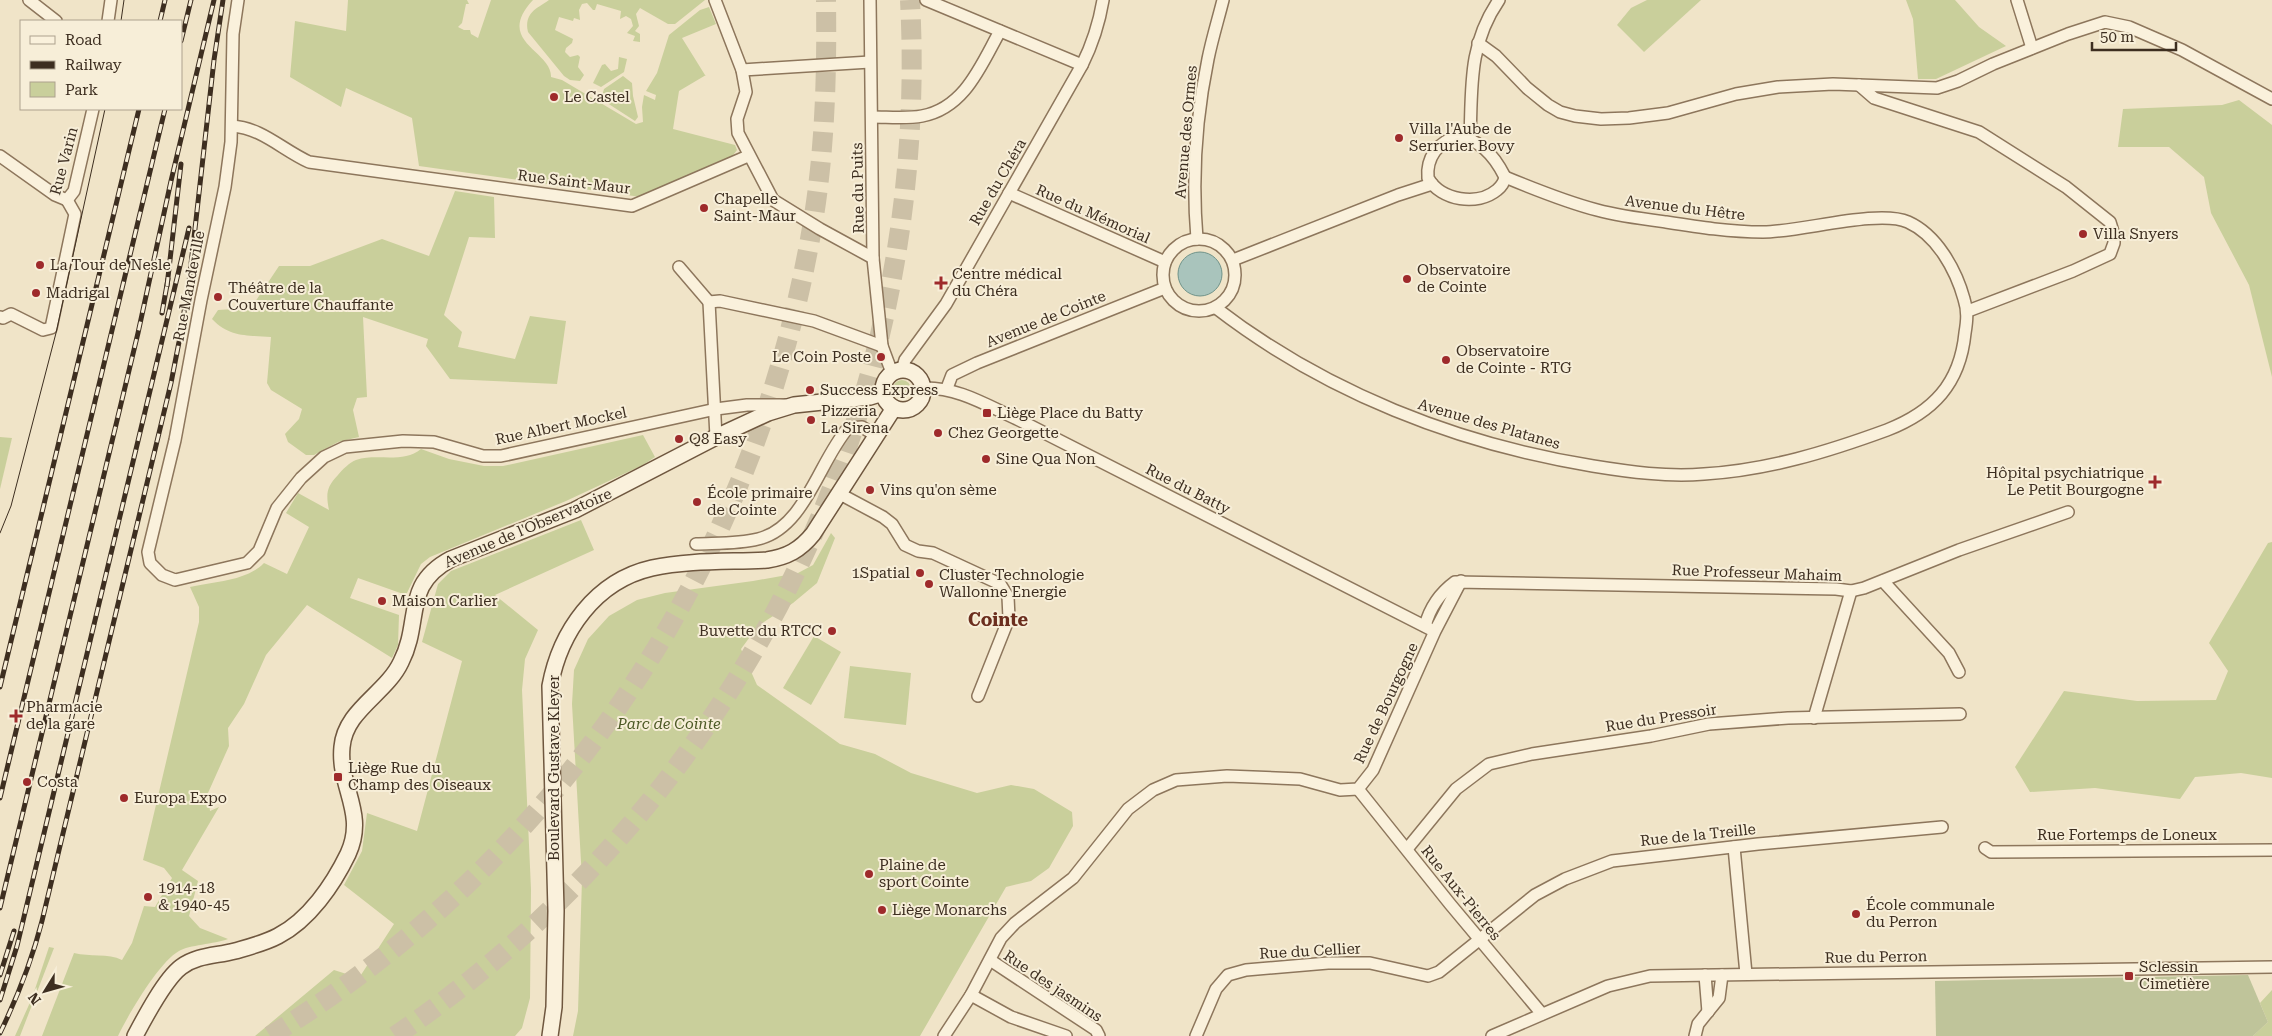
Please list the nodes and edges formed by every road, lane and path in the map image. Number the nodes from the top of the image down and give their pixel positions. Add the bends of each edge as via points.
1 (29, 0) edge
2 (111, 0) edge
3 (238, 0) edge
4 (715, 0) edge
5 (870, 0) edge
6 (926, 0) edge
7 (1103, 0) edge
8 (1223, 0) edge
9 (1499, 0) edge
10 (2017, 0) edge
11 (55, 20) edge
12 (108, 20) edge
13 (1000, 31) junction
14 (1478, 43) junction
15 (2032, 48) junction
16 (870, 62) junction
17 (1082, 65) junction
18 (742, 70) junction
19 (1859, 85) junction
20 (2272, 99) edge
21 (92, 110) edge
22 (872, 117) junction
23 (232, 126) junction
24 (1470, 139) junction
25 (0, 156) edge
26 (748, 156) junction
27 (1505, 177) junction
28 (1432, 184) junction
29 (1009, 193) junction
30 (66, 200) junction
31 (1197, 239) junction
32 (873, 258) junction
33 (1233, 260) junction
34 (1165, 262) junction
35 (679, 267) dead end
36 (1957, 280) joint
37 (1166, 288) junction
38 (709, 302) junction
39 (1216, 308) junction
40 (1968, 311) junction
41 (0, 317) edge
42 (882, 346) junction
43 (897, 371) junction
44 (923, 388) junction
45 (946, 388) junction
46 (883, 393) junction
47 (794, 404) junction
48 (894, 408) junction
49 (716, 409) junction
50 (876, 436) junction
51 (716, 437) junction
52 (840, 494) junction
53 (2068, 512) dead end
54 (756, 540) junction
55 (696, 544) dead end
56 (760, 560) junction
57 (158, 570) joint
58 (1882, 581) junction
59 (1851, 591) junction
60 (1430, 629) junction
61 (1959, 672) dead end
62 (978, 696) dead end
63 (1960, 714) dead end
64 (1814, 718) junction
65 (1358, 789) junction
66 (1942, 827) dead end
67 (1734, 847) junction
68 (1985, 848) dead end
69 (1407, 849) junction
70 (2272, 850) edge
71 (1479, 938) junction
72 (990, 960) junction
73 (2272, 967) edge
74 (1746, 974) junction
75 (1704, 975) junction
76 (1722, 975) junction
77 (971, 995) junction
78 (1708, 1012) junction
79 (1542, 1014) junction
80 (135, 1036) edge
81 (550, 1036) edge
82 (944, 1036) edge
83 (1066, 1036) edge
84 (1099, 1036) edge
85 (1196, 1036) edge
86 (1492, 1036) edge
87 (1695, 1036) edge

1 - 11 street
2 - 12 street
3 - 23 street, Rue Mandeville via 233,34
4 - 18 street
5 - 16 street, Rue du Puits
6 - 13 street
7 - 17 street, Rue du Chéra via 1093,44
8 - 31 street, Avenue des Ormes via 1208,60 1199,123 1194,203
9 - 14 street
10 - 15 street
13 - 17 street
13 - 22 street via 960,98 922,117
14 - 19 street via 1548,105 1560,112 1601,120 1668,113 1762,89
14 - 24 street via 1471,75
15 - 19 street via 1937,88
15 - 20 street via 2105,22 2129,26 2190,54
16 - 18 street
16 - 22 street, Rue du Puits
17 - 29 street, Rue du Chéra
18 - 26 street via 746,92 737,119 738,133
19 - 40 street via 1874,98 1979,132 2066,187 2110,222 2114,243 2110,254
21 - 30 street, Rue Varin via 74,192
22 - 32 street, Rue du Puits
23 - 26 street, Rue Saint-Maur via 256,130 309,162 632,206
23 - 57 street, Rue Mandeville via 225,187 175,440 148,552 149,561
24 - 27 street via 1489,152
24 - 28 street via 1451,138 1435,150 1428,170
25 - 30 street
26 - 32 street via 773,200
27 - 28 street via 1494,192 1476,200 1456,197
27 - 36 street, Avenue du Hêtre via 1597,210 1724,231 1791,231 1869,219 1896,219 1909,222 1940,247
28 - 33 street
29 - 34 street, Rue du Mémorial
29 - 43 street, Rue du Chéra via 946,304
30 - 41 street, Rue Varin via 75,214 52,326 43,330 11,314
31 - 33 street via 1217,244
31 - 34 street via 1178,246
32 - 42 street, Rue du Puits
33 - 39 street via 1236,282 1228,297
34 - 37 street
35 - 38 street
36 - 40 street, Avenue des Platanes
37 - 39 street via 1174,302 1183,308 1200,312
37 - 45 street, Avenue de Cointe via 977,363 952,375
38 - 42 street via 720,301 814,321
38 - 49 street
39 - 40 street, Avenue des Platanes via 1251,334 1335,384 1410,417 1541,458 1644,474 1700,475 1742,471 1805,458 1909,422 1938,399 1958,370
42 - 43 street, Rue du Puits
43 - 44 street via 915,374
43 - 46 street via 885,380
44 - 45 street, Rue du Batty
44 - 48 street via 921,398 913,407
45 - 60 street, Rue du Batty via 1017,419
46 - 47 street, Avenue de l'Observatoire
46 - 48 street
47 - 49 street, Rue Albert Mockel
47 - 51 street, Avenue de l'Observatoire
48 - 50 street, Boulevard Gustave Kleyer
49 - 51 street
49 - 57 street, Rue Albert Mockel via 501,456 478,455 434,442 403,441 345,447 324,457 301,478 277,508 259,550 247,563 175,580
50 - 52 street, Boulevard Gustave Kleyer
50 - 54 street via 862,427 848,428 784,528
51 - 80 street, Avenue de l'Observatoire via 584,506 452,558 435,569 420,587 410,642 400,665 355,715 344,735 342,760 356,825 355,836 338,873 306,915 277,936 233,952 198,958 180,968
52 - 56 street, Boulevard Gustave Kleyer via 800,548 779,558
52 - 62 street via 892,524 905,545 918,551 933,552 1000,584 1008,596 1009,618
53 - 58 street, Rue Professeur Mahaim
54 - 55 street
54 - 56 street
56 - 81 street, Boulevard Gustave Kleyer via 665,566 624,578 587,606 560,648 550,686 556,911 554,1007
58 - 59 street, Rue Professeur Mahaim
58 - 61 street via 1949,653
59 - 60 street, Rue Professeur Mahaim via 1461,581 1455,582 1439,596 1428,616
59 - 64 street
60 - 65 street, Rue de Bourgogne via 1373,770
63 - 64 street, Rue du Pressoir
64 - 69 street, Rue du Pressoir via 1709,724 1489,764 1456,789
65 - 69 street, Rue Aux-Pierres
65 - 72 street via 1340,790 1300,779 1227,776 1176,780 1153,790 1128,809 1072,878 1015,923 1001,938
66 - 67 street, Rue de la Treille
67 - 71 street, Rue de la Treille via 1612,860 1535,895
67 - 74 street
68 - 70 street, Rue Fortemps de Loneux via 1991,852
69 - 71 street, Rue Aux-Pierres
71 - 79 street, Rue Aux-Pierres
71 - 85 street, Rue du Cellier via 1439,972 1428,976 1370,963 1283,966 1228,975 1216,989
72 - 77 street
72 - 84 street, Rue des jasmins via 1096,1030
73 - 74 street, Rue du Perron
74 - 76 street, Rue du Perron
75 - 76 street, Rue du Perron
75 - 78 street
75 - 79 street, Rue du Perron via 1650,976 1627,981
76 - 78 street via 1719,998
77 - 82 street
77 - 83 street via 1011,1017
78 - 87 street via 1698,1024
79 - 86 street, Rue du Perron

